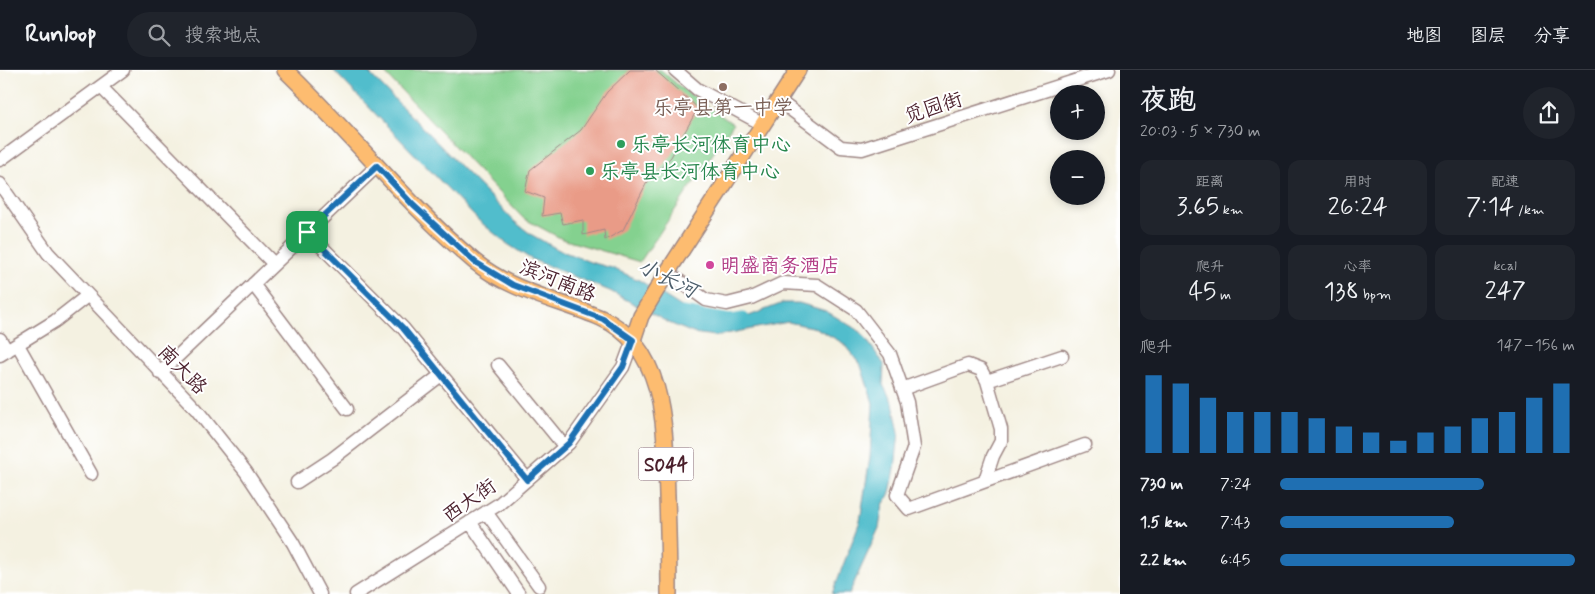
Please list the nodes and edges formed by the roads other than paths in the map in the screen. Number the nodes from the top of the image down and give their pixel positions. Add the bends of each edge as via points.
1 (123, 70) edge
2 (285, 70) edge
3 (675, 70) edge
4 (798, 70) edge
5 (1110, 70) edge
6 (100, 87) junction
7 (778, 100) junction
8 (762, 124) junction
9 (0, 160) edge
10 (377, 166) junction
11 (0, 184) edge
12 (307, 232) junction
13 (274, 264) junction
14 (665, 276) junction
15 (254, 284) junction
16 (87, 296) junction
17 (0, 339) edge
18 (633, 340) junction
19 (8, 350) edge
20 (1062, 356) dead end
21 (498, 365) dead end
22 (160, 373) junction
23 (441, 375) junction
24 (987, 381) junction
25 (902, 389) junction
26 (347, 409) dead end
27 (1085, 445) dead end
28 (565, 447) junction
29 (91, 474) dead end
30 (527, 480) junction
31 (986, 480) junction
32 (296, 482) dead end
33 (486, 512) junction
34 (470, 522) junction
35 (539, 586) dead end
36 (320, 594) edge
37 (356, 594) edge
38 (518, 594) edge
39 (669, 594) edge

1 - 6 street
2 - 10 main road, 滨河南路 / S044
3 - 8 street via 697,89
4 - 7 main road
5 - 7 street, 觅园街 via 862,149 841,147
6 - 9 street
6 - 13 street
7 - 8 main road
8 - 14 main road
10 - 12 street
10 - 18 main road, 滨河南路 / S044 via 413,205 475,262 513,285 603,319
11 - 16 street, 南大路 via 48,253
12 - 13 street
12 - 23 street via 403,328
13 - 15 street
14 - 18 main road via 641,316
14 - 25 street via 706,300 728,304 784,283 817,285 856,310 890,354
15 - 22 street
15 - 26 street
16 - 19 street via 55,321
16 - 22 street, 南大路
17 - 19 street
18 - 28 street, 西大街 via 623,367
18 - 39 main road, 滨河南路 / S044 via 657,388 665,424
19 - 29 street
20 - 24 street
21 - 28 street
22 - 36 street, 南大路 via 196,409 246,472 293,543
23 - 30 street
23 - 32 street via 332,459
24 - 25 street via 981,370 968,365
24 - 31 street via 1001,441
25 - 31 street via 914,447 897,495 909,509
27 - 31 street
28 - 30 street, 西大街
30 - 33 street, 西大街
33 - 34 street, 西大街
33 - 35 street
34 - 37 street, 西大街
34 - 38 street

